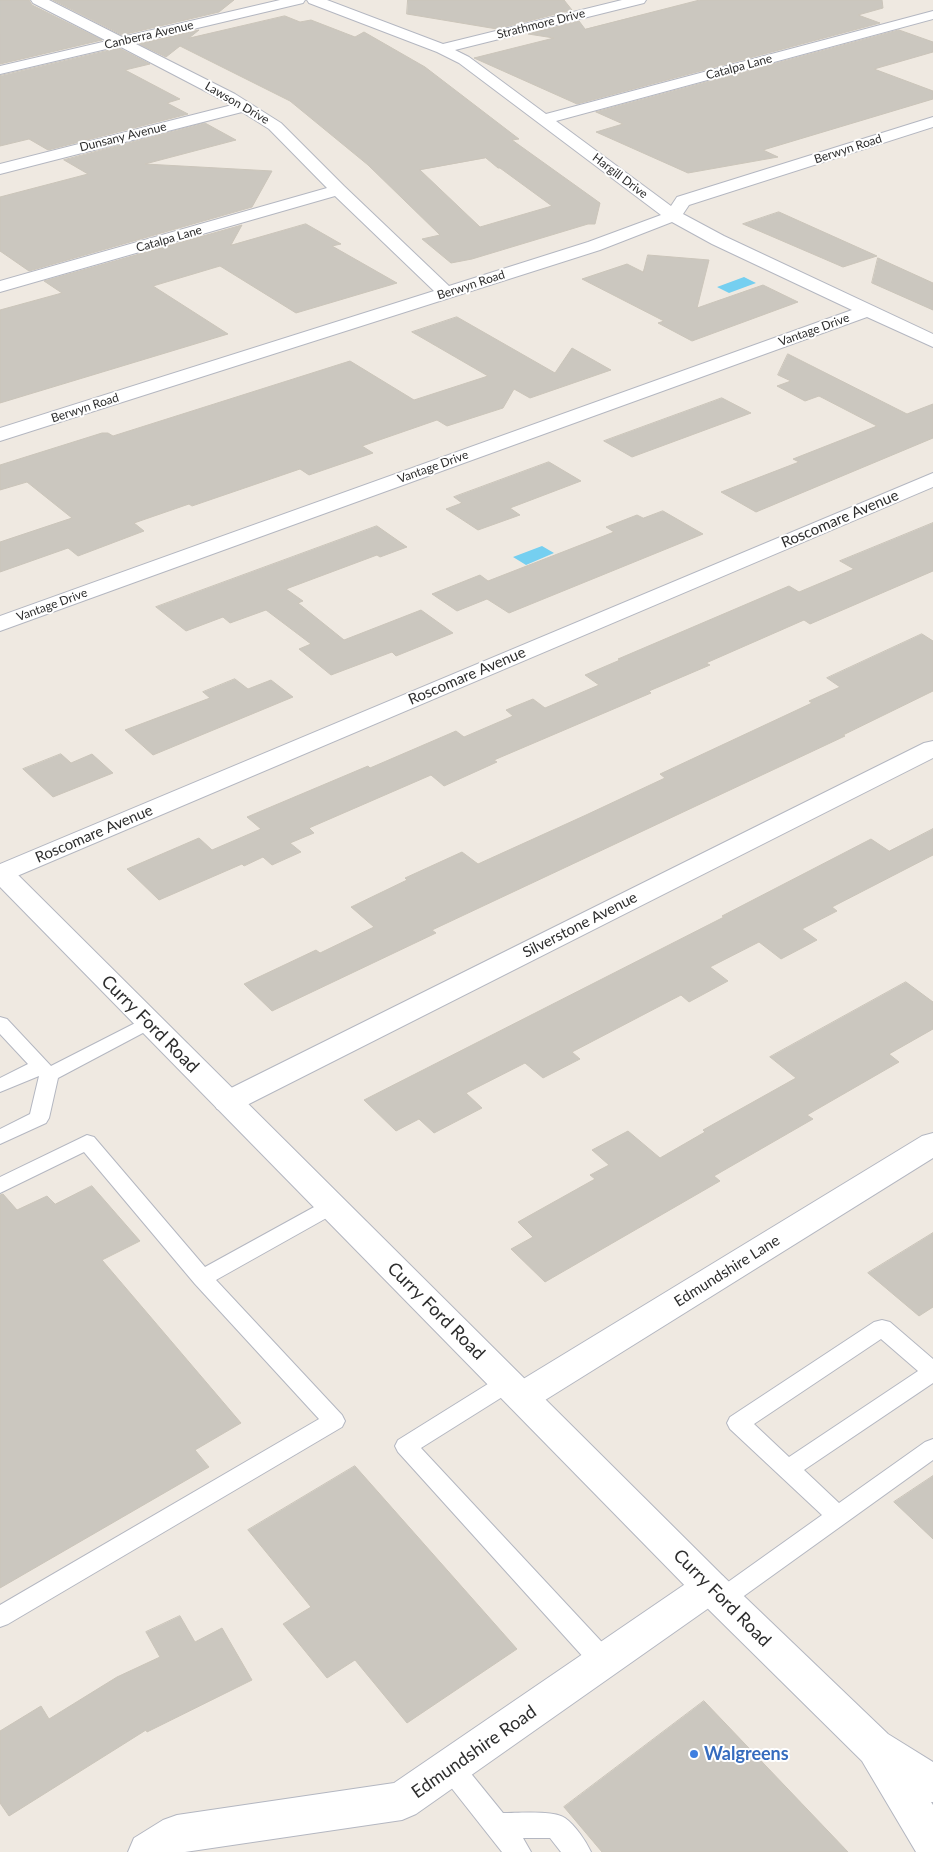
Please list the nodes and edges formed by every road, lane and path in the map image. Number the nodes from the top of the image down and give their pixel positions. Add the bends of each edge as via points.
1 (38, 0) edge
2 (298, 0) edge
3 (314, 0) edge
4 (639, 0) edge
5 (933, 15) edge
6 (120, 42) junction
7 (442, 49) junction
8 (0, 70) edge
9 (246, 106) junction
10 (545, 119) junction
11 (933, 122) edge
12 (0, 169) edge
13 (338, 190) junction
14 (673, 216) junction
15 (0, 287) edge
16 (446, 293) junction
17 (866, 311) junction
18 (933, 342) edge
19 (0, 435) edge
20 (933, 479) edge
21 (0, 624) edge
22 (933, 748) edge
23 (1, 873) edge
24 (149, 1022) junction
25 (0, 1023) edge
26 (45, 1071) junction
27 (0, 1086) edge
28 (228, 1102) junction
29 (0, 1137) edge
30 (933, 1144) edge
31 (0, 1186) edge
32 (332, 1206) junction
33 (202, 1278) junction
34 (514, 1390) junction
35 (933, 1448) edge
36 (788, 1469) junction
37 (838, 1516) junction
38 (716, 1593) junction
39 (0, 1617) edge
40 (604, 1662) junction
41 (874, 1747) junction
42 (451, 1768) junction
43 (933, 1784) edge
44 (497, 1825) junction
45 (933, 1842) edge
46 (148, 1852) edge
47 (518, 1852) edge
48 (578, 1852) edge

1 - 6 street, Lawson Drive
2 - 6 street, Canberra Avenue
3 - 7 street, Hargill Drive
4 - 7 street, Strathmore Drive
5 - 10 street, Catalpa Lane
6 - 8 street, Canberra Avenue
6 - 9 street, Lawson Drive
7 - 10 street, Hargill Drive via 464,60
9 - 12 street, Dunsany Avenue
9 - 13 street, Lawson Drive via 276,126
10 - 14 street, Hargill Drive
11 - 14 street, Berwyn Road via 683,201
13 - 15 street, Catalpa Lane
13 - 16 street, Lawson Drive
14 - 16 street, Berwyn Road via 594,246
14 - 17 street, Hargill Drive
16 - 19 street, Berwyn Road
17 - 18 street, Hargill Drive
17 - 21 street, Vantage Drive
20 - 23 street, Roscomare Avenue
22 - 28 street, Silverstone Avenue
23 - 24 street, Curry Ford Road
24 - 26 lane
24 - 28 street, Curry Ford Road
25 - 26 lane
26 - 27 lane
26 - 29 lane via 39,1118
28 - 32 street, Curry Ford Road
30 - 34 street, Edmundshire Lane
31 - 33 lane via 87,1142
32 - 33 lane
32 - 34 street, Curry Ford Road
33 - 39 lane via 334,1421
34 - 38 street, Curry Ford Road
34 - 40 lane via 406,1446
35 - 37 lane
36 - 36 lane via 796,1464 933,1372 882,1328 738,1423
36 - 37 lane
37 - 38 lane
38 - 40 street, Edmundshire Road
38 - 41 street, Curry Ford Road
40 - 42 street, Edmundshire Road
41 - 43 street, Curry Ford Road
41 - 45 street, Curry Ford Road
42 - 44 lane
42 - 46 street, Edmundshire Road via 402,1801 177,1834
44 - 47 lane
44 - 48 lane via 556,1826

